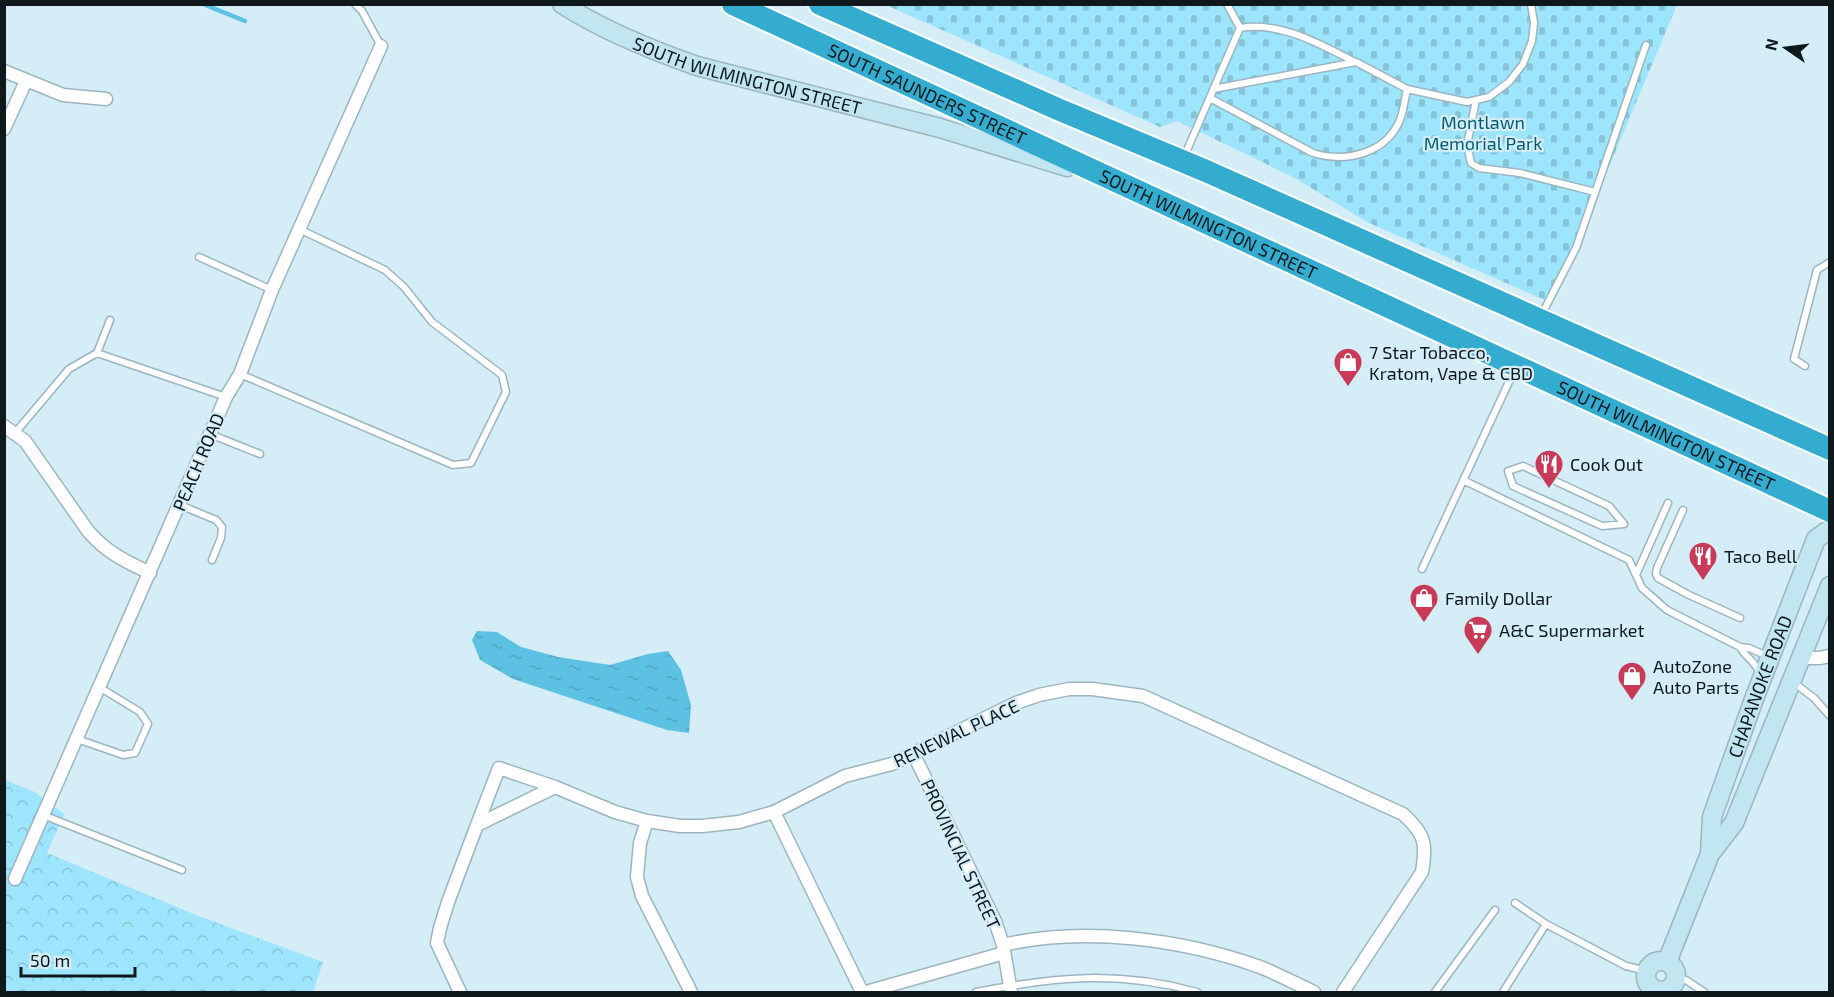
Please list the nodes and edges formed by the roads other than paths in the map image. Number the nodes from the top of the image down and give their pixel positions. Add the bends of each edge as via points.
1 (355, 4) edge
2 (562, 4) edge
3 (733, 4) edge
4 (820, 4) edge
5 (840, 4) edge
6 (1227, 4) edge
7 (1531, 4) edge
8 (1240, 28) junction
9 (883, 33) junction
10 (1646, 45) dead end
11 (381, 46) joint
12 (1356, 62) junction
13 (4, 71) edge
14 (26, 81) junction
15 (1213, 89) junction
16 (1407, 89) junction
17 (1210, 98) junction
18 (106, 99) dead end
19 (1476, 100) junction
20 (4, 129) edge
21 (1183, 161) junction
22 (1122, 184) junction
23 (1595, 192) junction
24 (299, 229) junction
25 (199, 257) dead end
26 (1830, 262) edge
27 (273, 290) junction
28 (1539, 319) junction
29 (110, 320) dead end
30 (97, 353) junction
31 (1516, 366) junction
32 (1805, 366) dead end
33 (240, 374) junction
34 (226, 397) junction
35 (4, 426) edge
36 (15, 433) junction
37 (210, 434) junction
38 (1830, 449) edge
39 (260, 454) dead end
40 (1508, 471) joint
41 (1463, 480) junction
42 (1668, 503) dead end
43 (180, 505) junction
44 (1683, 510) dead end
45 (1830, 511) edge
46 (1830, 529) edge
47 (212, 560) dead end
48 (1422, 569) dead end
49 (150, 573) junction
50 (1636, 575) junction
51 (1802, 578) junction
52 (1828, 598) edge
53 (1740, 618) dead end
54 (1740, 647) junction
55 (1830, 656) edge
56 (1770, 658) junction
57 (1800, 658) junction
58 (1791, 681) junction
59 (1759, 686) junction
60 (99, 687) junction
61 (1830, 716) edge
62 (77, 739) junction
63 (913, 753) junction
64 (555, 787) junction
65 (1742, 802) junction
66 (774, 812) junction
67 (43, 815) junction
68 (647, 821) junction
69 (477, 825) junction
70 (1710, 854) junction
71 (182, 870) dead end
72 (15, 879) dead end
73 (1515, 903) dead end
74 (1495, 910) dead end
75 (1546, 924) junction
76 (1003, 949) junction
77 (1667, 962) junction
78 (1647, 971) junction
79 (1676, 979) junction
80 (1011, 989) edge
81 (1656, 991) edge
82 (460, 993) edge
83 (691, 993) edge
84 (864, 993) edge
85 (976, 993) edge
86 (1197, 993) edge
87 (1314, 993) edge
88 (1342, 993) edge
89 (1436, 993) edge
90 (1503, 993) edge
91 (1704, 993) edge

1 - 11 lane
2 - 22 street, SOUTH WILMINGTON STREET via 621,36 697,66 940,128
3 - 22 highway, SOUTH SAUNDERS STREET
4 - 9 highway, SOUTH SAUNDERS STREET
5 - 9 street
6 - 8 lane
7 - 19 lane via 1532,41 1523,64 1509,82 1489,97
8 - 12 lane via 1256,25 1281,30
8 - 15 lane
9 - 21 highway
10 - 23 lane
11 - 24 street, PEACH ROAD
12 - 15 lane
12 - 16 lane
13 - 14 street
14 - 18 street via 63,95
14 - 20 street
15 - 17 lane
16 - 17 lane via 1395,128 1374,149 1349,157 1313,153
16 - 19 lane via 1467,102
17 - 21 lane
19 - 23 lane via 1467,144 1471,163 1479,168 1520,173
21 - 28 highway
22 - 31 highway, SOUTH WILMINGTON STREET
23 - 28 lane via 1576,248
24 - 27 street, PEACH ROAD
24 - 33 lane via 385,270 432,322 502,375 506,392 471,463 453,465
25 - 27 lane
26 - 32 lane via 1817,270 1794,359
27 - 33 street, PEACH ROAD
28 - 38 highway
29 - 30 lane
30 - 34 lane
30 - 36 lane via 69,369
31 - 41 lane
31 - 45 highway, SOUTH WILMINGTON STREET
33 - 34 street, PEACH ROAD
34 - 37 street, PEACH ROAD
35 - 36 street
36 - 49 street via 25,441 100,545
37 - 39 lane
37 - 43 street, PEACH ROAD
40 - 40 lane via 1523,466 1609,506 1624,524 1602,526 1544,501 1513,486
41 - 48 lane
41 - 50 lane via 1629,560
42 - 50 lane
43 - 47 lane via 216,520 222,527
43 - 49 street, PEACH ROAD
44 - 53 lane via 1657,568 1658,578
46 - 51 street, CHAPANOKE ROAD via 1816,539
49 - 60 street, PEACH ROAD
50 - 54 lane via 1642,588 1667,610
51 - 56 street, CHAPANOKE ROAD
51 - 57 street via 1801,603 1785,652 1789,657
52 - 57 street, CHAPANOKE ROAD
54 - 56 lane
54 - 59 lane via 1758,669
55 - 57 street
56 - 59 street, CHAPANOKE ROAD
56 - 65 street via 1771,681 1745,760
57 - 58 street, CHAPANOKE ROAD
58 - 61 lane
58 - 65 street, CHAPANOKE ROAD
59 - 70 street, CHAPANOKE ROAD via 1712,817
60 - 62 street, PEACH ROAD
60 - 62 lane via 140,712 148,724 144,734 135,753 123,755
62 - 67 street, PEACH ROAD
63 - 66 street, RENEWAL PLACE via 892,764 846,776
63 - 76 street, PROVINCIAL STREET via 995,921
63 - 88 street, RENEWAL PLACE via 1039,695 1069,689 1116,691 1143,696 1403,814 1418,828 1424,844 1422,872
64 - 68 street, RENEWAL PLACE
64 - 69 street
64 - 69 street, RENEWAL PLACE via 499,768
65 - 70 street, CHAPANOKE ROAD via 1734,823
66 - 68 street, RENEWAL PLACE via 739,822 702,826
66 - 84 street
67 - 71 lane
67 - 72 street, PEACH ROAD
68 - 83 street via 640,843 637,877 642,896
69 - 82 street via 448,902 438,943
70 - 77 street, CHAPANOKE ROAD
73 - 75 lane
74 - 89 lane
75 - 78 lane via 1626,966
75 - 90 lane
76 - 80 street, PROVINCIAL STREET
76 - 84 street
76 - 87 street via 1028,939 1153,941 1236,959
77 - 78 street via 1656,962
77 - 79 street via 1676,970
78 - 81 street via 1647,982
79 - 81 street via 1669,989
79 - 91 lane via 1686,980
80 - 85 lane
80 - 86 lane via 1072,977 1100,977

